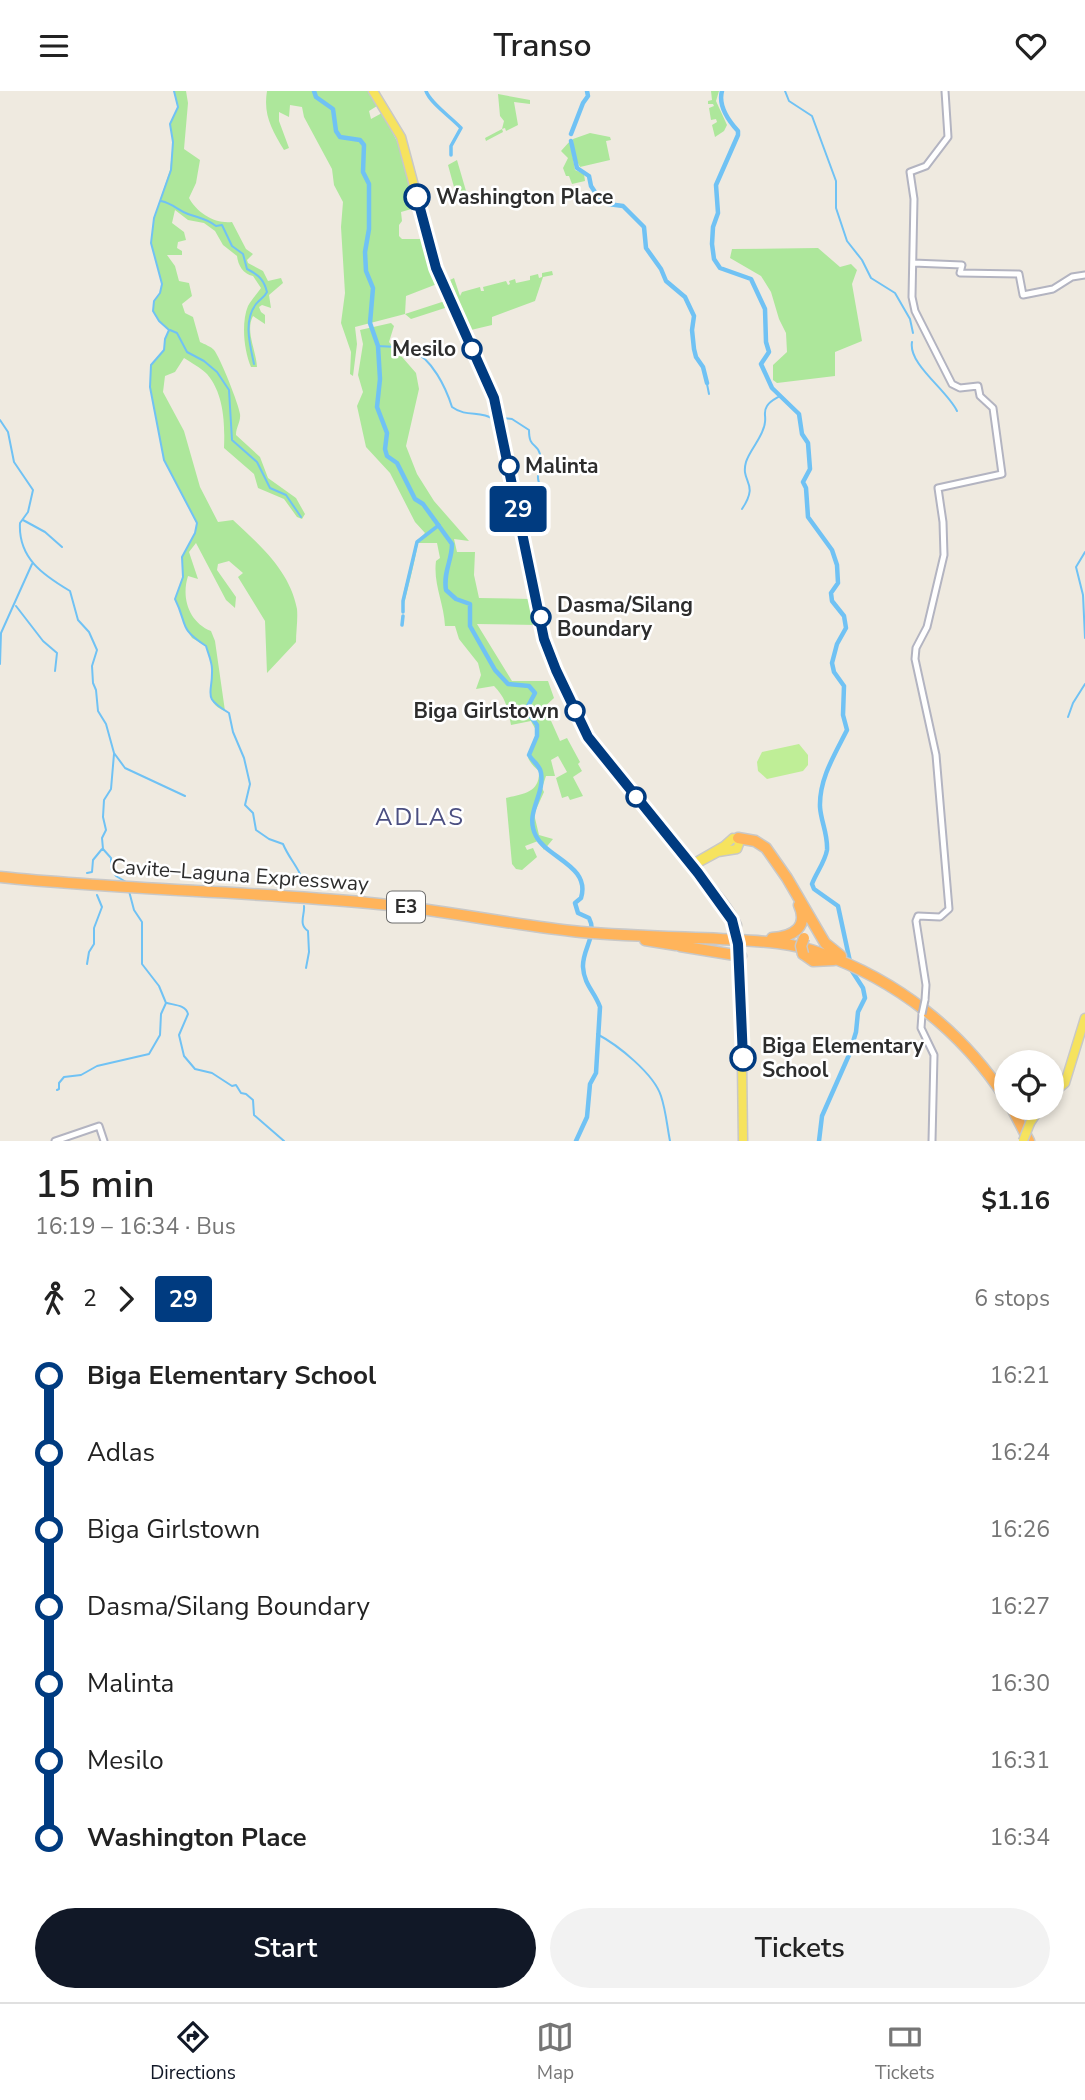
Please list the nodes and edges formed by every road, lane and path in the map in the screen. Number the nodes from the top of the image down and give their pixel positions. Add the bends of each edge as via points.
1 (372, 91) edge
2 (945, 91) edge
3 (913, 263) junction
4 (1085, 275) edge
5 (735, 844) junction
6 (694, 864) junction
7 (0, 875) edge
8 (799, 904) junction
9 (591, 930) junction
10 (753, 937) junction
11 (740, 956) junction
12 (839, 958) junction
13 (859, 967) junction
14 (1085, 1018) edge
15 (994, 1078) edge
16 (994, 1082) edge
17 (1064, 1084) edge
18 (1019, 1120) edge
19 (1032, 1120) edge
20 (55, 1141) edge
21 (104, 1141) edge
22 (743, 1141) edge
23 (932, 1141) edge
24 (1023, 1141) edge
25 (1030, 1141) edge

1 - 6 main road via 405,158 430,261 494,398 553,665 588,737
2 - 3 street via 948,137 926,166 910,172
3 - 4 street via 961,265 960,273 1018,276 1023,295
3 - 23 street, bridge via 913,304 948,379 956,387 978,386 980,396 993,408 1002,474 938,488 944,555 927,627 915,653 936,755 949,909 940,918 918,916 916,921 926,985 921,1028 934,1055
5 - 6 main road
5 - 8 highway via 761,848
5 - 12 highway via 755,841 767,849
6 - 11 main road, bridge via 728,909
7 - 9 highway, Cavite–Laguna Expressway / E3 via 366,902
8 - 10 highway via 803,920 795,933
8 - 12 highway, bridge via 807,920 803,954 813,961
9 - 10 highway, Cavite–Laguna Expressway / E3
9 - 11 highway
9 - 12 highway, Cavite–Laguna Expressway / E3 via 789,944
10 - 12 highway, Cavite–Laguna Expressway / E3 via 796,942
11 - 22 main road
12 - 13 highway, Cavite–Laguna Expressway / E3
13 - 15 highway, Cavite–Laguna Expressway / E3 via 907,992 938,1016
13 - 16 highway, Cavite–Laguna Expressway / E3 via 945,1026
14 - 17 main road
18 - 25 highway
19 - 24 main road, bridge
20 - 21 street via 99,1126

